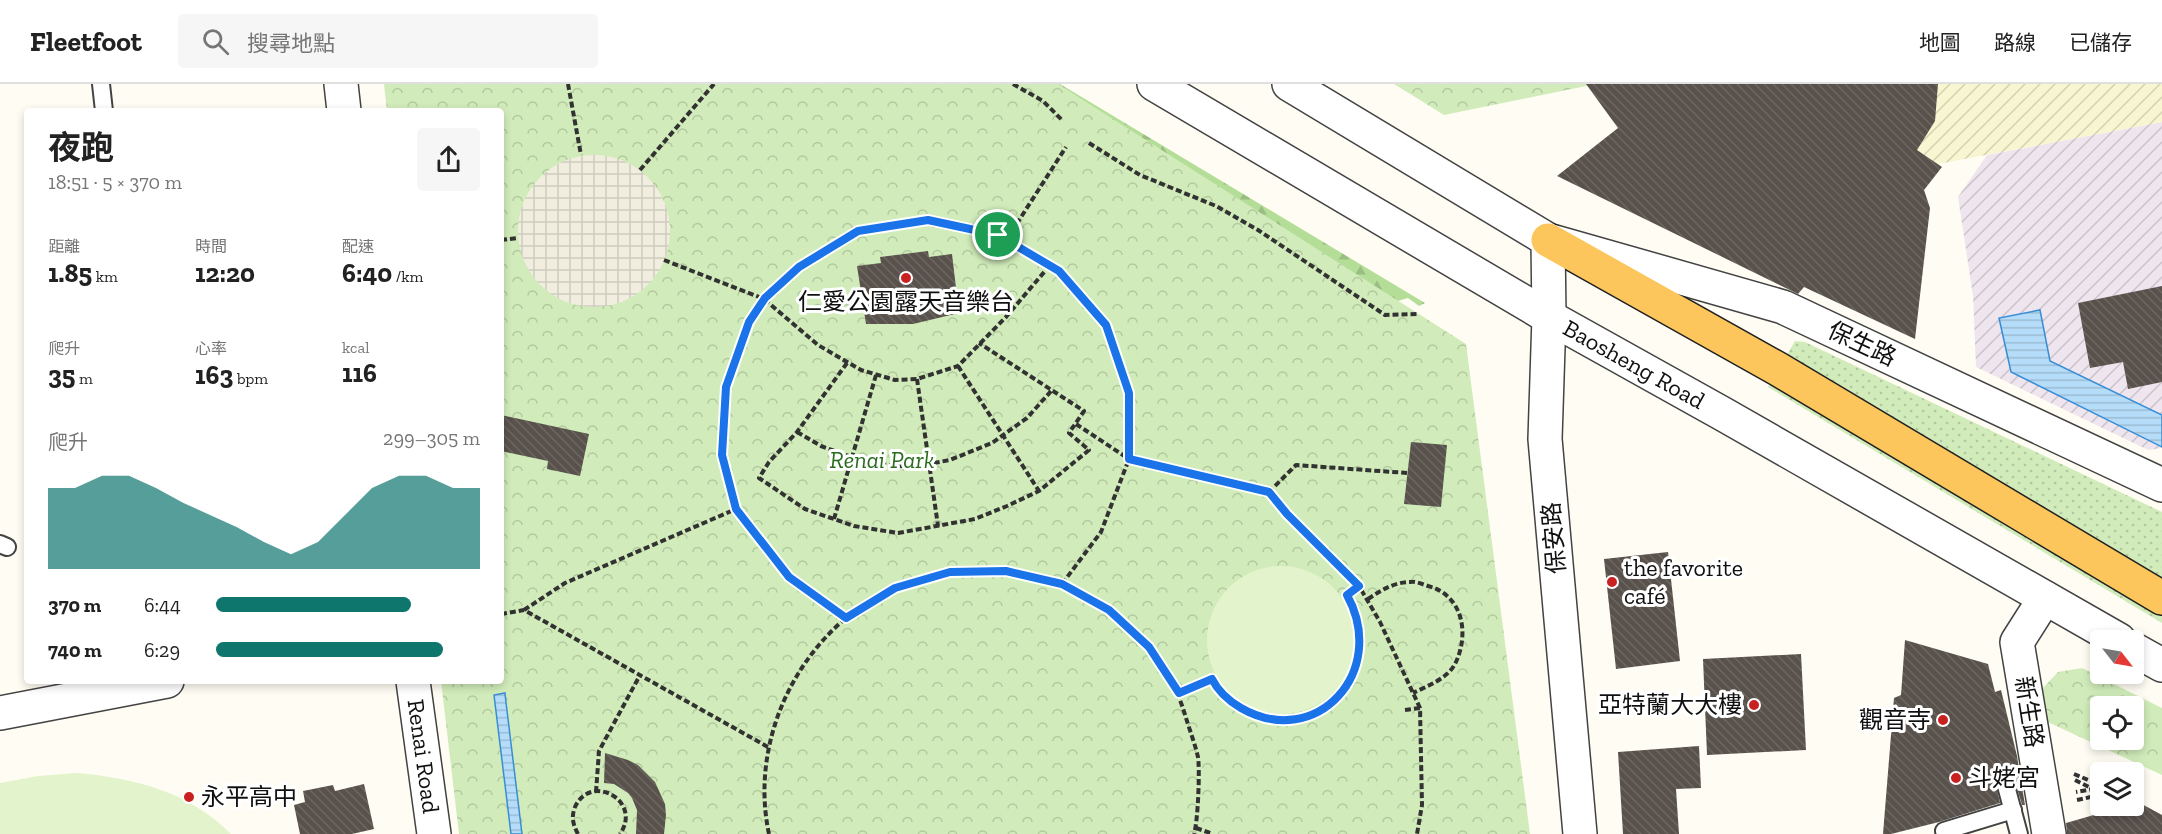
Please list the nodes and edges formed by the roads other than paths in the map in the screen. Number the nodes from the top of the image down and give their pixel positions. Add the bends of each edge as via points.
1 (101, 84) edge
2 (341, 84) edge
3 (1154, 84) edge
4 (1288, 84) edge
5 (104, 108) edge
6 (344, 108) edge
7 (1548, 240) junction
8 (1549, 317) junction
9 (2162, 485) edge
10 (2045, 598) junction
11 (2162, 598) edge
12 (2101, 630) edge
13 (2144, 655) edge
14 (2162, 665) edge
15 (151, 684) edge
16 (413, 684) edge
17 (0, 713) edge
18 (2005, 782) dead end
19 (2013, 810) junction
20 (1944, 831) dead end
21 (434, 834) edge
22 (1580, 834) edge
23 (2019, 834) edge
24 (2049, 834) edge

1 - 5 lane
2 - 6 street
3 - 8 street, Baosheng Road
4 - 7 street
7 - 8 street, 保安路
7 - 9 street, 保生路 via 1783,307
7 - 11 highway via 1778,369
8 - 10 street, Baosheng Road
8 - 22 street, 保安路 via 1545,439
10 - 12 street, Baosheng Road
10 - 24 street, 新生路 via 2017,642
13 - 14 street
15 - 17 street
16 - 21 street, Renai Road
18 - 19 lane
19 - 20 lane
19 - 23 lane

